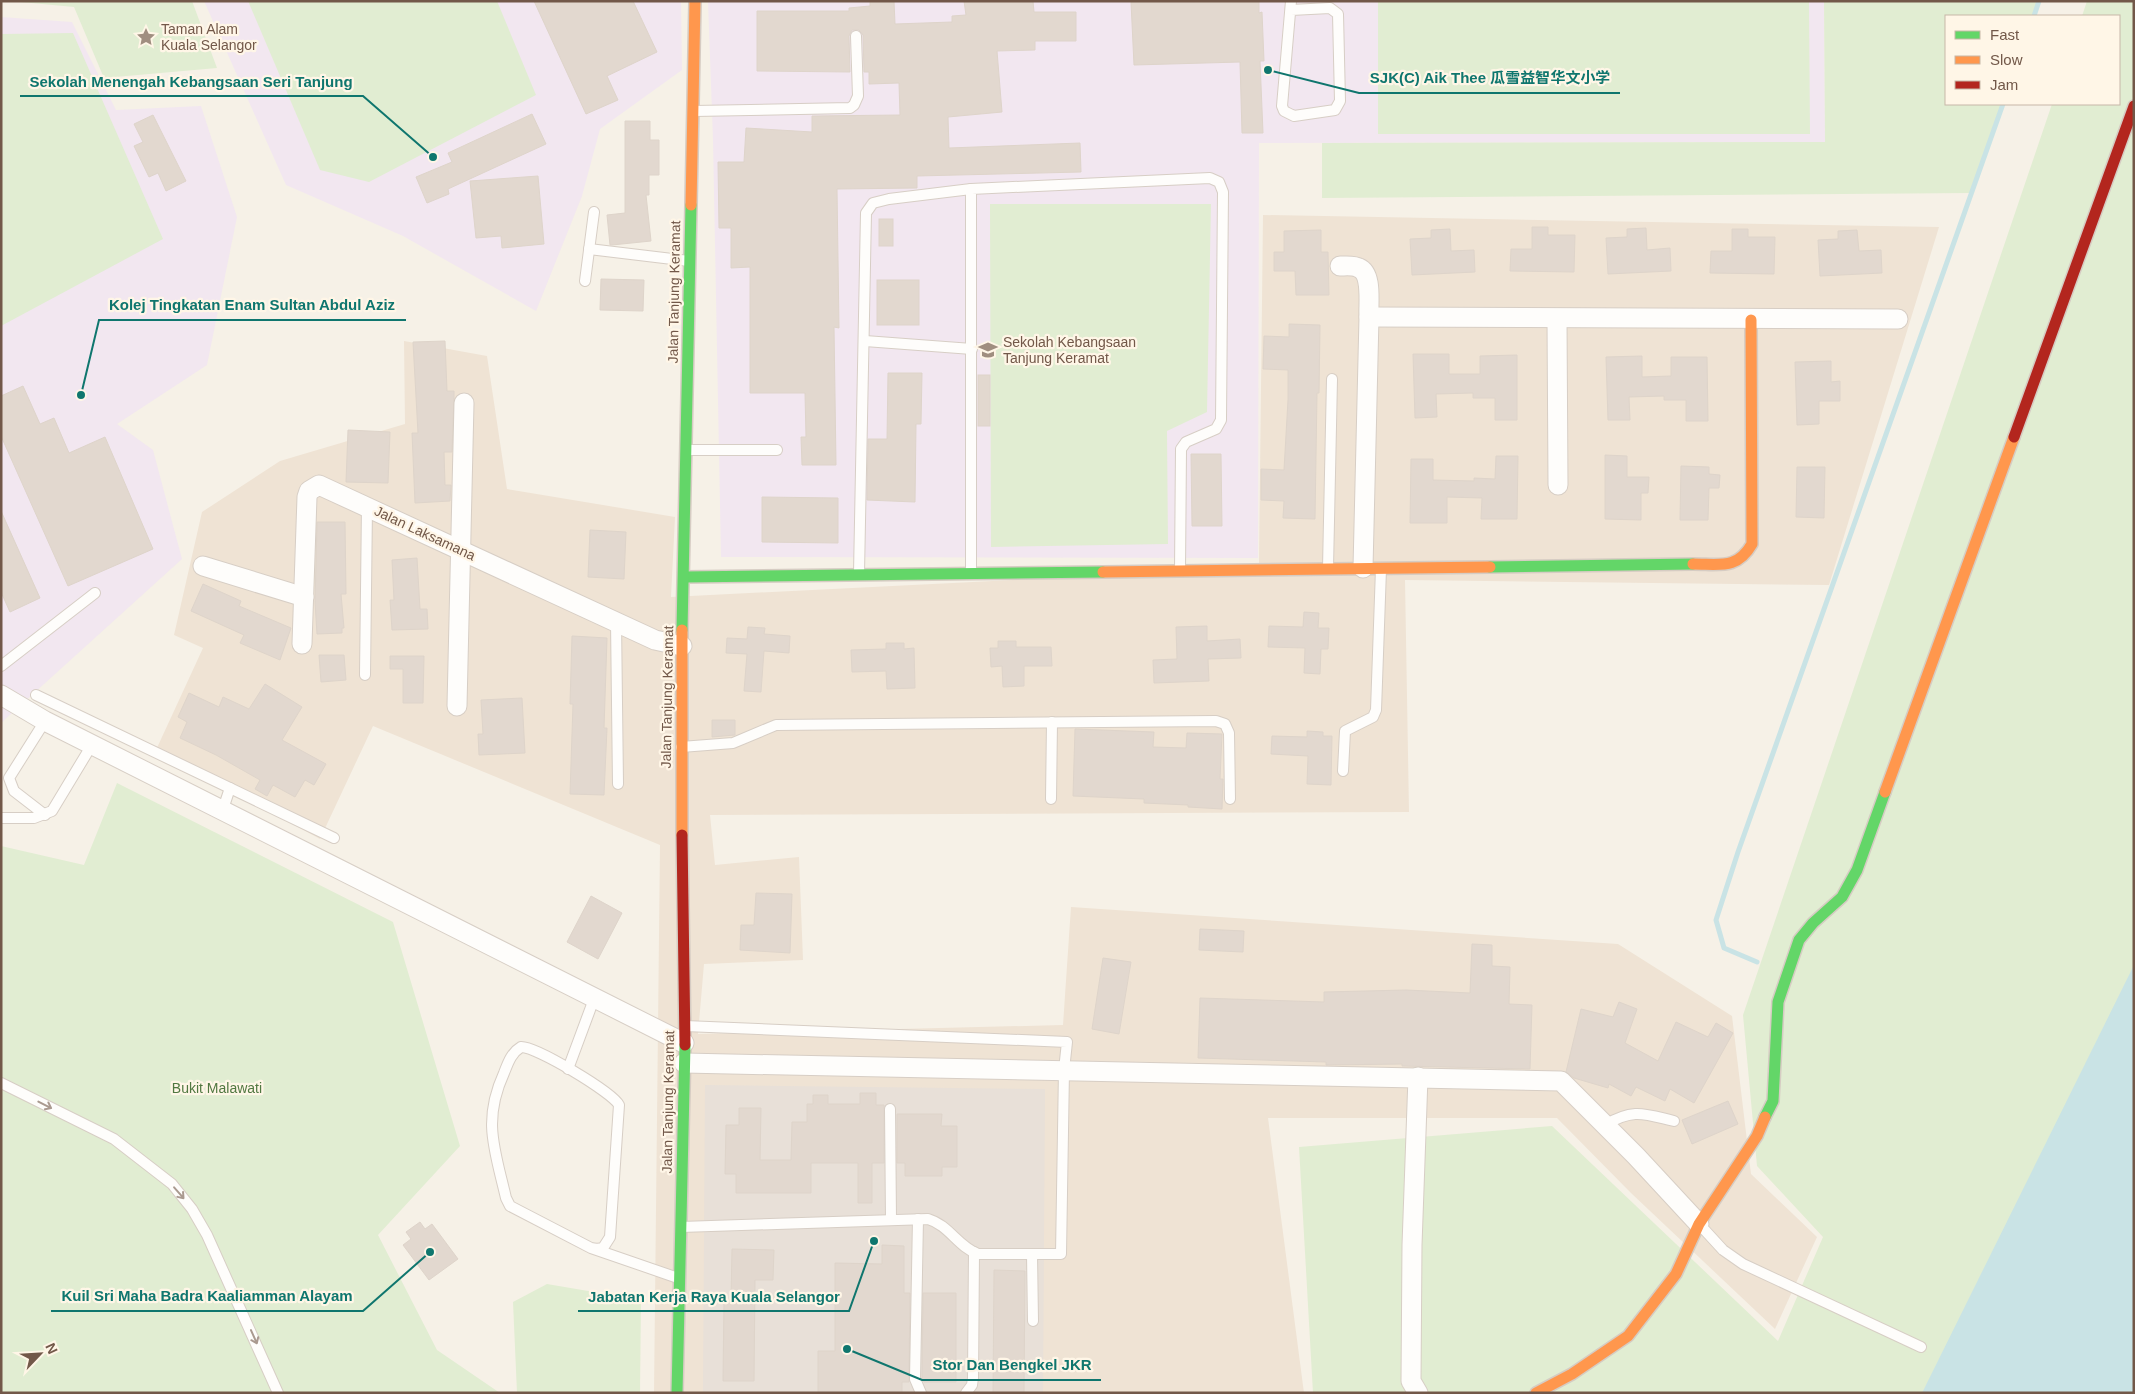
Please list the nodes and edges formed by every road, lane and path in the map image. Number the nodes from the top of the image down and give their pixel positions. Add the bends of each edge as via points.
1 (695, 1) edge
2 (1291, 6) edge
3 (856, 36) dead end
4 (2134, 106) edge
5 (693, 111) junction
6 (971, 189) junction
7 (594, 212) dead end
8 (589, 249) junction
9 (690, 262) junction
10 (1340, 266) dead end
11 (585, 281) dead end
12 (1368, 317) junction
13 (1558, 319) junction
14 (1898, 319) dead end
15 (1751, 320) junction
16 (865, 341) junction
17 (972, 349) junction
18 (1332, 380) dead end
19 (464, 403) dead end
20 (686, 450) junction
21 (777, 450) dead end
22 (1558, 485) dead end
23 (367, 506) junction
24 (461, 551) junction
25 (203, 566) dead end
26 (1372, 568) junction
27 (1328, 569) junction
28 (1180, 571) junction
29 (971, 574) junction
30 (859, 575) junction
31 (685, 577) junction
32 (94, 593) dead end
33 (304, 597) junction
34 (616, 621) junction
35 (302, 644) dead end
36 (682, 646) junction
37 (1, 666) edge
38 (365, 675) dead end
39 (1, 695) edge
40 (36, 695) dead end
41 (457, 706) dead end
42 (45, 721) junction
43 (1052, 722) junction
44 (93, 743) junction
45 (681, 747) junction
46 (1343, 771) dead end
47 (618, 784) dead end
48 (230, 788) junction
49 (1051, 799) dead end
50 (1230, 799) dead end
51 (223, 810) junction
52 (45, 815) junction
53 (1, 818) edge
54 (334, 838) dead end
55 (594, 999) junction
56 (685, 1034) junction
57 (684, 1063) junction
58 (568, 1068) junction
59 (1064, 1070) junction
60 (1418, 1077) junction
61 (1, 1083) edge
62 (890, 1109) dead end
63 (1674, 1121) dead end
64 (1605, 1125) junction
65 (918, 1219) junction
66 (891, 1220) junction
67 (1698, 1224) junction
68 (680, 1227) junction
69 (591, 1248) junction
70 (974, 1252) junction
71 (1032, 1254) junction
72 (679, 1279) junction
73 (1033, 1321) dead end
74 (1921, 1347) dead end
75 (278, 1393) edge
76 (677, 1393) edge
77 (922, 1393) edge
78 (966, 1393) edge
79 (1418, 1393) edge
80 (1536, 1393) edge

1 - 5 street, Jalan Tanjung Keramat
2 - 2 lane via 1284,112 1294,116 1335,110 1340,101 1338,14 1330,8
3 - 5 lane via 858,96 850,108
4 - 67 street via 1856,870 1842,896 1799,940 1778,1002 1773,1100 1757,1136
5 - 9 street, Jalan Tanjung Keramat
6 - 16 lane via 889,199 870,207 866,213
6 - 17 lane
6 - 28 lane via 1210,178 1222,187 1221,420 1216,429 1186,442 1181,449
7 - 8 lane
8 - 9 lane
8 - 11 lane
9 - 20 street, Jalan Tanjung Keramat
10 - 12 street via 1359,267 1366,274
12 - 13 street
12 - 26 street
13 - 15 street
13 - 22 street
14 - 15 street
15 - 26 street via 1752,544 1739,560 1732,564
16 - 17 lane
16 - 30 lane
17 - 29 lane
18 - 27 lane
19 - 24 street
20 - 21 lane
20 - 31 street, Jalan Tanjung Keramat
23 - 24 street, Jalan Laksamana
23 - 33 street, Jalan Laksamana via 325,486 309,491
23 - 38 lane
24 - 34 street, Jalan Laksamana
24 - 41 street
25 - 33 street
26 - 27 street
26 - 46 lane via 1376,710 1373,717 1345,731
27 - 28 street
28 - 29 street
29 - 30 street
30 - 31 street
31 - 36 street, Jalan Tanjung Keramat
32 - 37 lane
33 - 35 street, Jalan Laksamana
34 - 36 street, Jalan Laksamana via 655,640
34 - 47 lane
36 - 45 street, Jalan Tanjung Keramat
39 - 42 street
40 - 48 lane
42 - 44 street
42 - 52 lane via 9,778 14,791
43 - 45 lane via 776,725 733,742
43 - 49 lane
43 - 50 lane via 1220,722 1228,728
44 - 51 street
44 - 52 lane via 57,806
45 - 56 street, Jalan Tanjung Keramat
48 - 51 lane
48 - 54 lane
51 - 55 street
52 - 53 lane
55 - 56 street
55 - 58 lane
56 - 57 street, Jalan Tanjung Keramat
56 - 59 lane via 1067,1042
57 - 59 street
57 - 68 street, Jalan Tanjung Keramat
58 - 69 lane via 613,1097 619,1105 610,1237 604,1248
58 - 69 lane via 533,1049 521,1047 515,1050 495,1095 491,1133 510,1206
59 - 60 street
59 - 71 lane via 1062,1254
60 - 64 street via 1562,1081
60 - 79 street via 1411,1381
61 -> 75 lane via 114,1139 172,1184 207,1234
62 - 66 lane
63 - 64 lane via 1636,1113
64 - 67 street
65 - 66 lane
65 - 70 lane via 938,1222
65 - 77 lane via 915,1379
66 - 68 lane
67 - 74 lane via 1723,1250 1743,1264
67 - 80 street via 1676,1274 1628,1336 1572,1374
68 - 72 street, Jalan Tanjung Keramat
69 - 72 lane
70 - 71 lane
70 - 78 lane via 973,1378
71 - 73 lane
72 - 76 street, Jalan Tanjung Keramat

